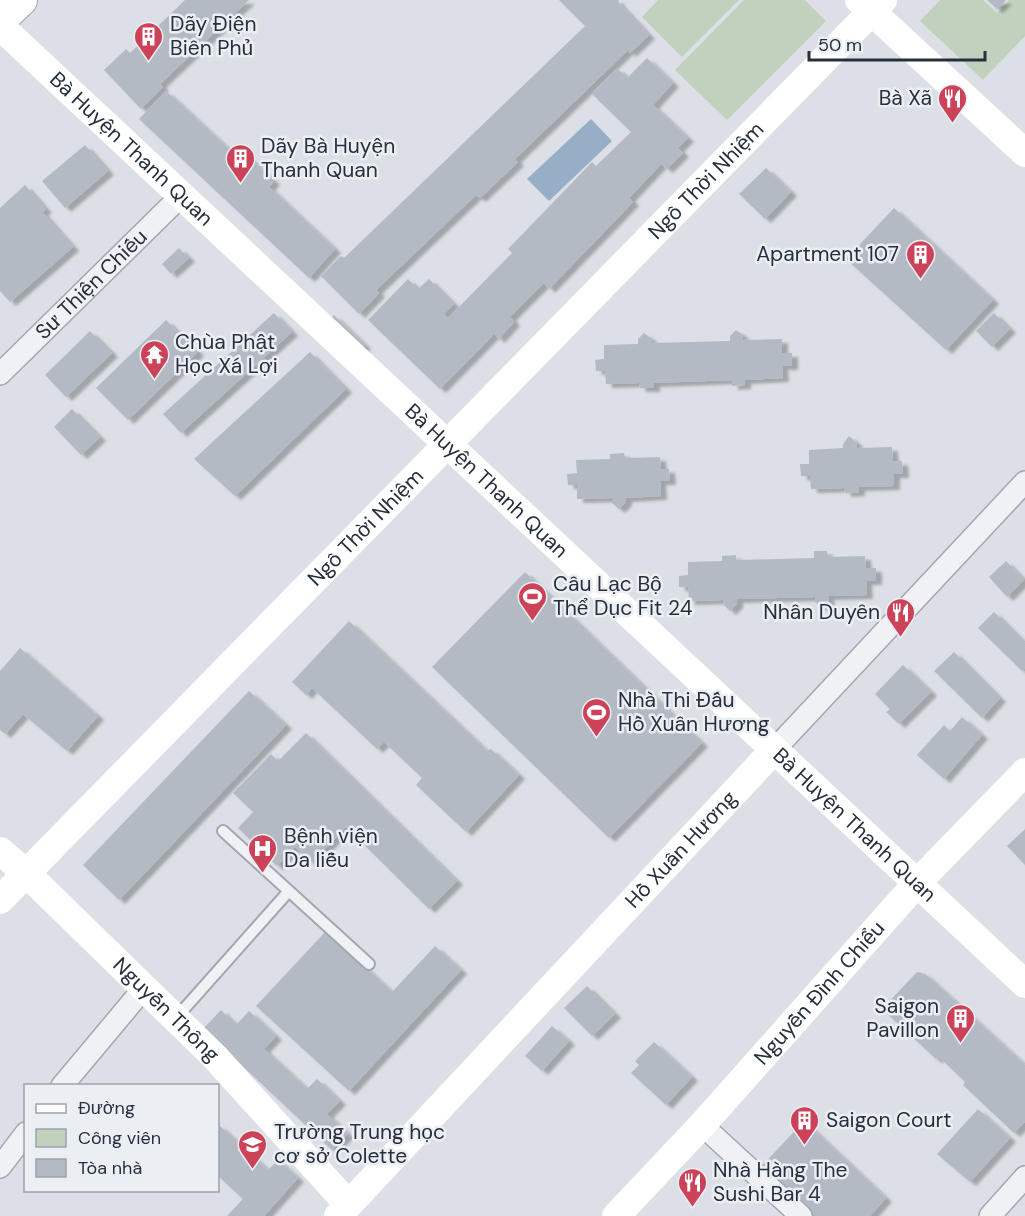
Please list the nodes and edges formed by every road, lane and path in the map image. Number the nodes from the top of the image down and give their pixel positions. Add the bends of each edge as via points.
1 (21, 0) edge
2 (871, 4) edge
3 (0, 20) edge
4 (0, 26) edge
5 (1025, 153) edge
6 (181, 196) junction
7 (0, 374) edge
8 (447, 444) junction
9 (1025, 482) edge
10 (774, 750) junction
11 (1025, 772) edge
12 (223, 831) dead end
13 (0, 851) edge
14 (26, 873) junction
15 (917, 883) junction
16 (289, 891) junction
17 (0, 900) edge
18 (369, 964) dead end
19 (1025, 984) edge
20 (144, 988) junction
21 (176, 1018) junction
22 (64, 1084) edge
23 (702, 1125) junction
24 (24, 1136) edge
25 (0, 1167) edge
26 (1025, 1177) edge
27 (343, 1210) edge
28 (616, 1216) edge
29 (801, 1216) edge
30 (990, 1216) edge

1 - 3 main road
2 - 5 street
2 - 8 street, Ngô Thời Nhiệm
4 - 6 street, Bà Huyện Thanh Quan
6 - 7 street, Sư Thiện Chiếu
6 - 8 street, Bà Huyện Thanh Quan
8 - 10 street, Bà Huyện Thanh Quan
8 - 14 street, Ngô Thời Nhiệm
9 - 10 street, Hồ Xuân Hương
10 - 15 street, Bà Huyện Thanh Quan
10 - 27 street, Hồ Xuân Hương
11 - 15 street, Nguyễn Đình Chiểu
12 - 16 lane
13 - 14 street, Nguyễn Thông
14 - 17 street, Ngô Thời Nhiệm
14 - 20 street, Nguyễn Thông
15 - 19 street, Bà Huyện Thanh Quan
15 - 23 street, Nguyễn Đình Chiểu
16 - 18 lane
16 - 21 lane
20 - 21 street, Nguyễn Thông
20 - 22 street
21 - 27 street, Nguyễn Thông via 215,1057
23 - 28 street, Nguyễn Đình Chiểu
23 - 29 street
24 - 25 street
26 - 30 street

